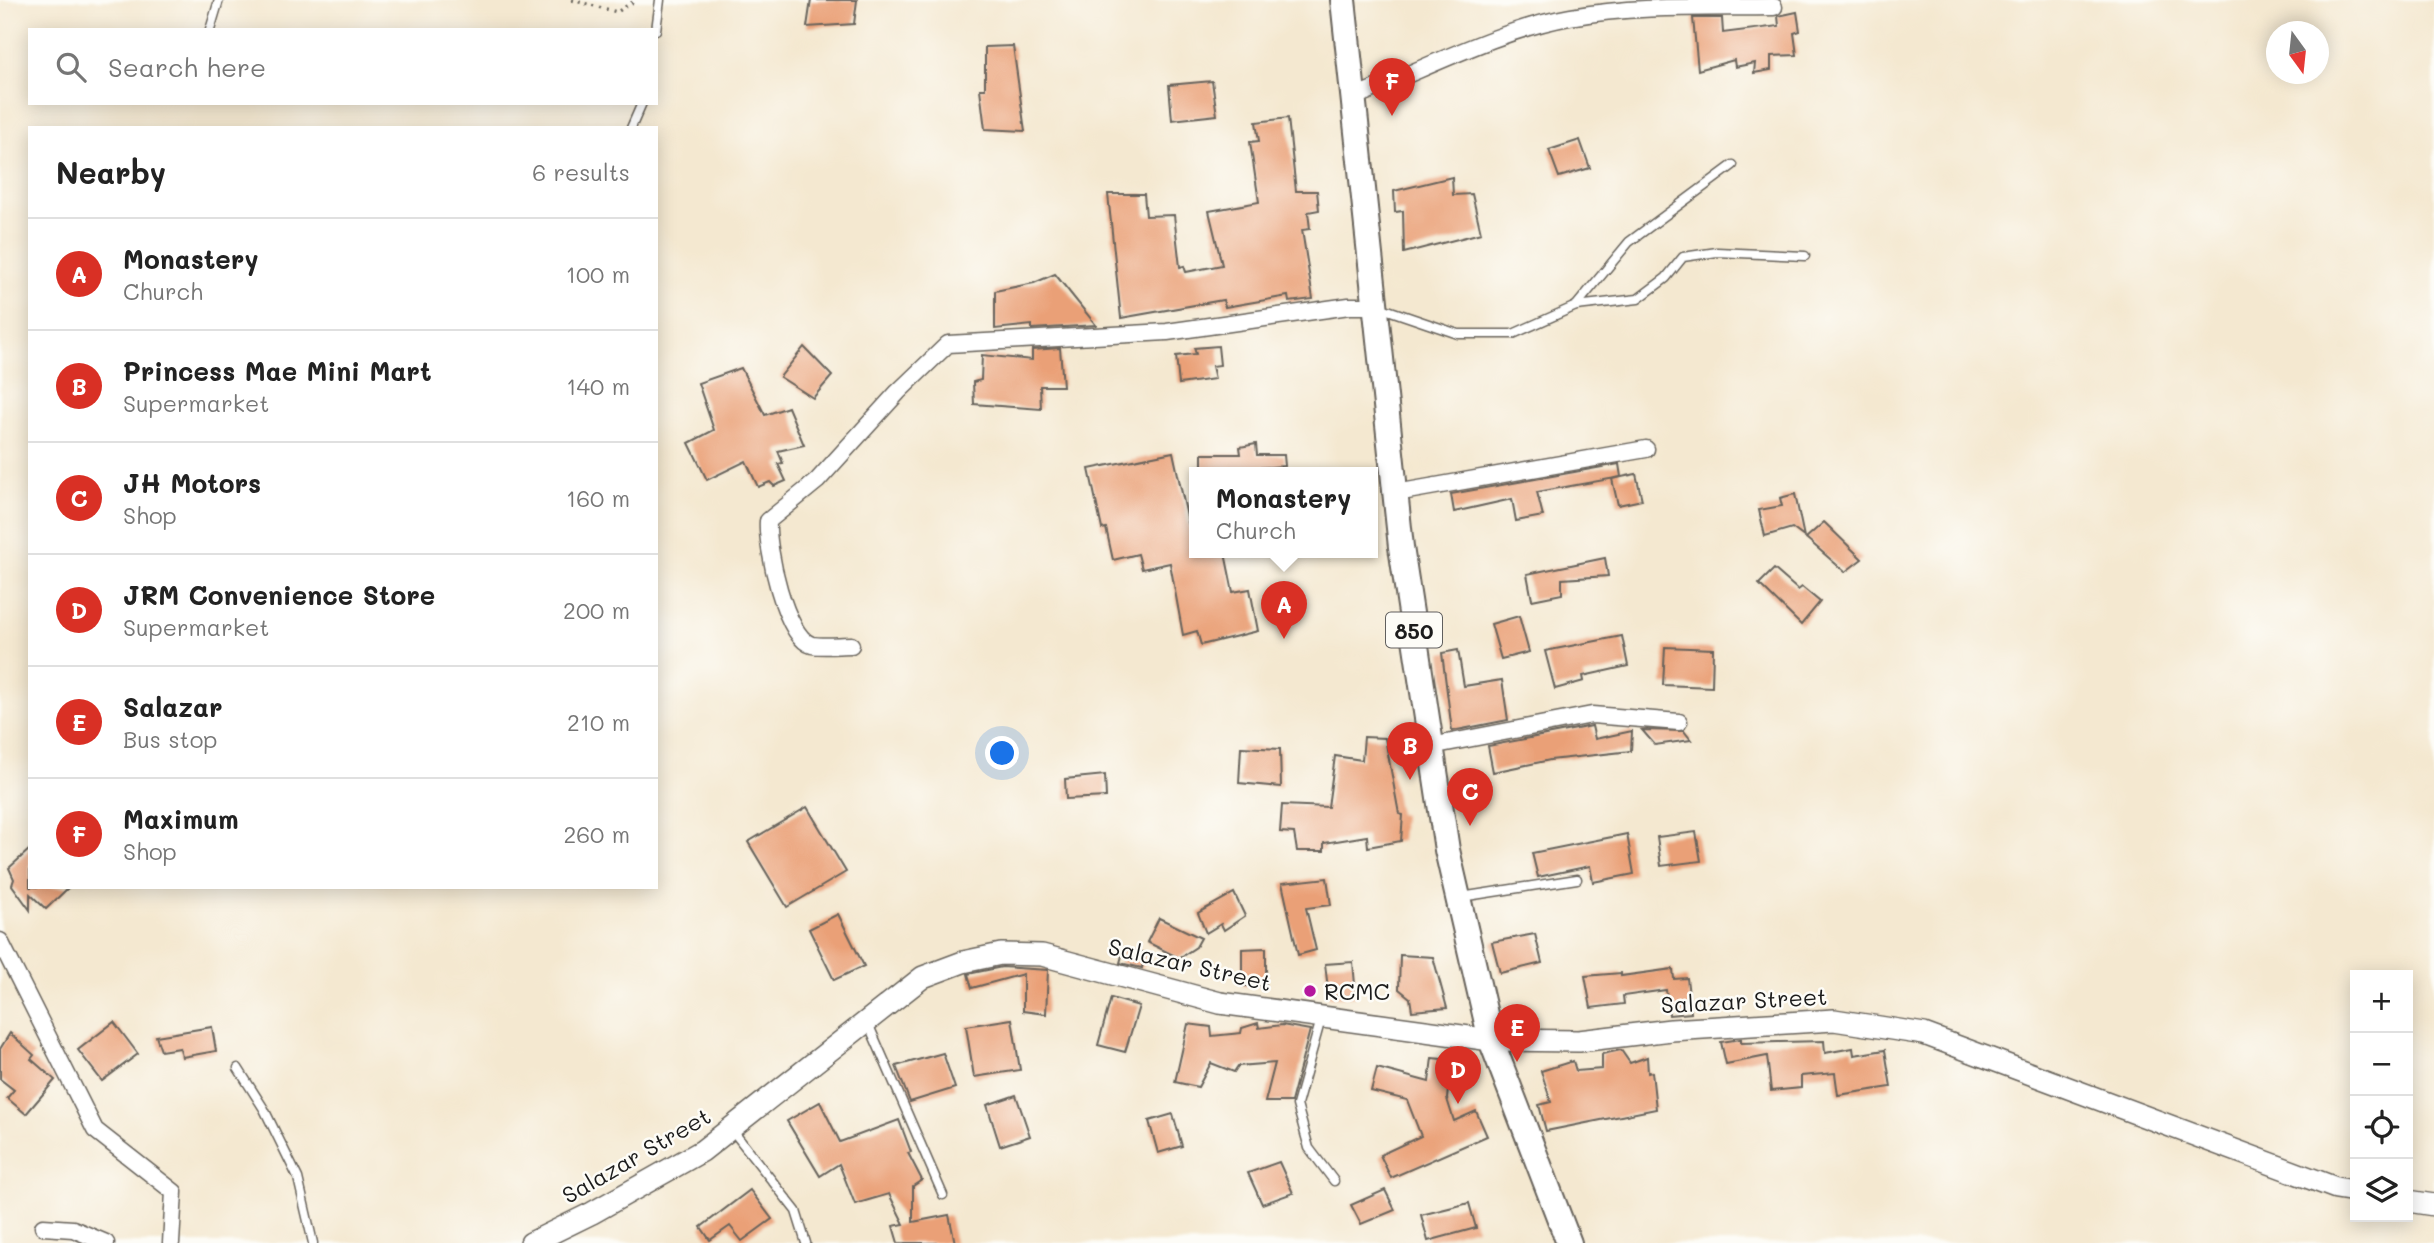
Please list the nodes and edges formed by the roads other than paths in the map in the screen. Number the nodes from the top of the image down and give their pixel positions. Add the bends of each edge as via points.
1 (219, 0) edge
2 (660, 0) edge
3 (1343, 0) edge
4 (1774, 7) dead end
5 (211, 28) edge
6 (656, 28) edge
7 (1354, 97) junction
8 (641, 105) edge
9 (632, 126) edge
10 (1733, 165) dead end
11 (1805, 256) dead end
12 (1376, 306) junction
13 (1576, 306) junction
14 (1646, 449) dead end
15 (1396, 493) junction
16 (851, 645) dead end
17 (1679, 722) dead end
18 (1431, 746) junction
19 (1577, 879) dead end
20 (1458, 897) junction
21 (0, 941) edge
22 (1322, 1018) junction
23 (866, 1020) junction
24 (1491, 1040) junction
25 (238, 1068) dead end
26 (731, 1129) junction
27 (1334, 1181) dead end
28 (2350, 1190) edge
29 (943, 1195) dead end
30 (2413, 1202) edge
31 (2434, 1205) edge
32 (43, 1227) dead end
33 (106, 1243) edge
34 (172, 1243) edge
35 (313, 1243) edge
36 (531, 1243) edge
37 (806, 1243) edge
38 (1569, 1243) edge

1 - 5 lane
2 - 6 lane
3 - 7 main road, 850
4 - 7 street via 1630,9 1568,17 1514,33
7 - 12 main road, 850
8 - 9 lane
10 - 13 lane via 1629,242
11 - 13 lane via 1717,252 1683,257 1666,278 1638,299
12 - 13 lane via 1458,334 1513,334
12 - 15 main road, 850
12 - 16 street via 1167,332 948,344 817,481 768,521 766,539 797,635 811,645
14 - 15 street
15 - 18 main road, 850
17 - 18 street via 1592,715
18 - 20 main road, 850
19 - 20 lane
20 - 24 main road, 850
21 - 34 street via 95,1130 174,1192
22 - 23 street, Salazar Street via 1220,1003 1042,955 1001,954 963,962 923,978
22 - 24 street, Salazar Street
22 - 27 lane via 1297,1105 1309,1148
23 - 26 street, Salazar Street
23 - 29 lane
24 - 28 street, Salazar Street via 1579,1041 1834,1020 1924,1034
24 - 38 main road, 850
25 - 35 lane via 298,1178
26 - 36 street, Salazar Street via 702,1151
26 - 37 lane via 796,1211
30 - 31 street
32 - 33 street via 73,1229

